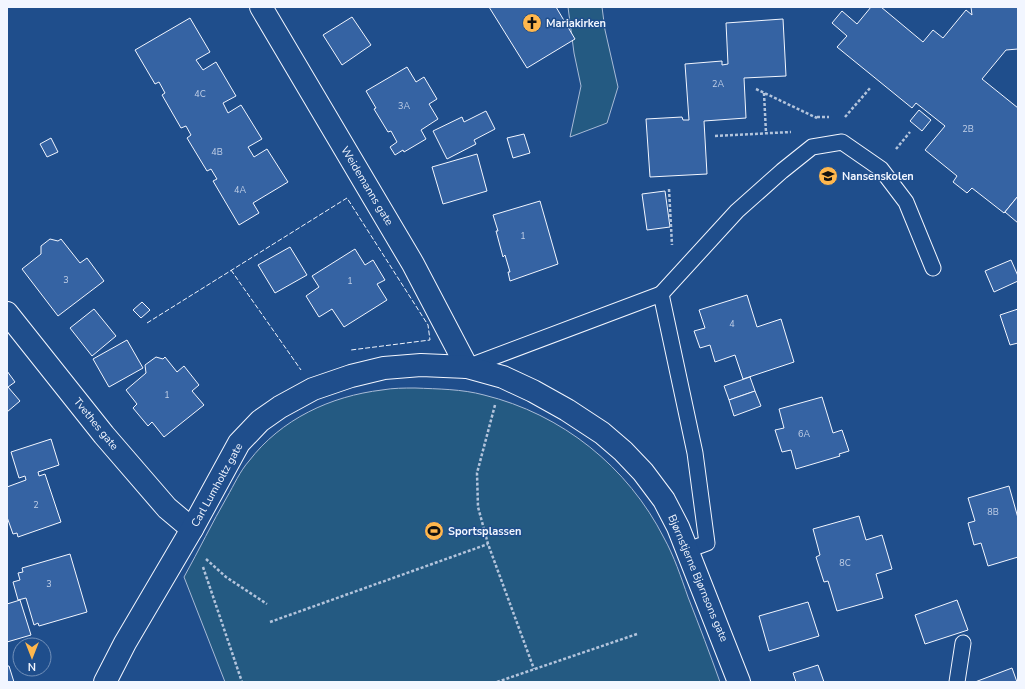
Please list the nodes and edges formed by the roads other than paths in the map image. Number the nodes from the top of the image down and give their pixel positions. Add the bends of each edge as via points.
1 (261, 7) edge
2 (933, 268) dead end
3 (661, 294) junction
4 (7, 313) edge
5 (468, 367) junction
6 (192, 529) junction
7 (688, 550) junction
8 (963, 643) dead end
9 (105, 682) edge
10 (739, 682) edge
11 (957, 682) edge

1 - 5 street, Weidemanns gate via 413,264
2 - 3 lane via 906,202 881,168 842,142 812,147 782,171 737,211
3 - 5 lane
3 - 7 lane via 694,453 707,543
4 - 6 street, Tvethes gate via 104,435 167,508
5 - 6 street, Carl Lumholtz gate via 421,365 384,368 313,389 280,407 260,421 239,443
5 - 7 street, Bjørnstjerne Bjørnsons gate via 503,377 533,391 602,433 643,472 664,500
6 - 9 street, Carl Lumholtz gate
7 - 10 street, Bjørnstjerne Bjørnsons gate
8 - 11 lane

